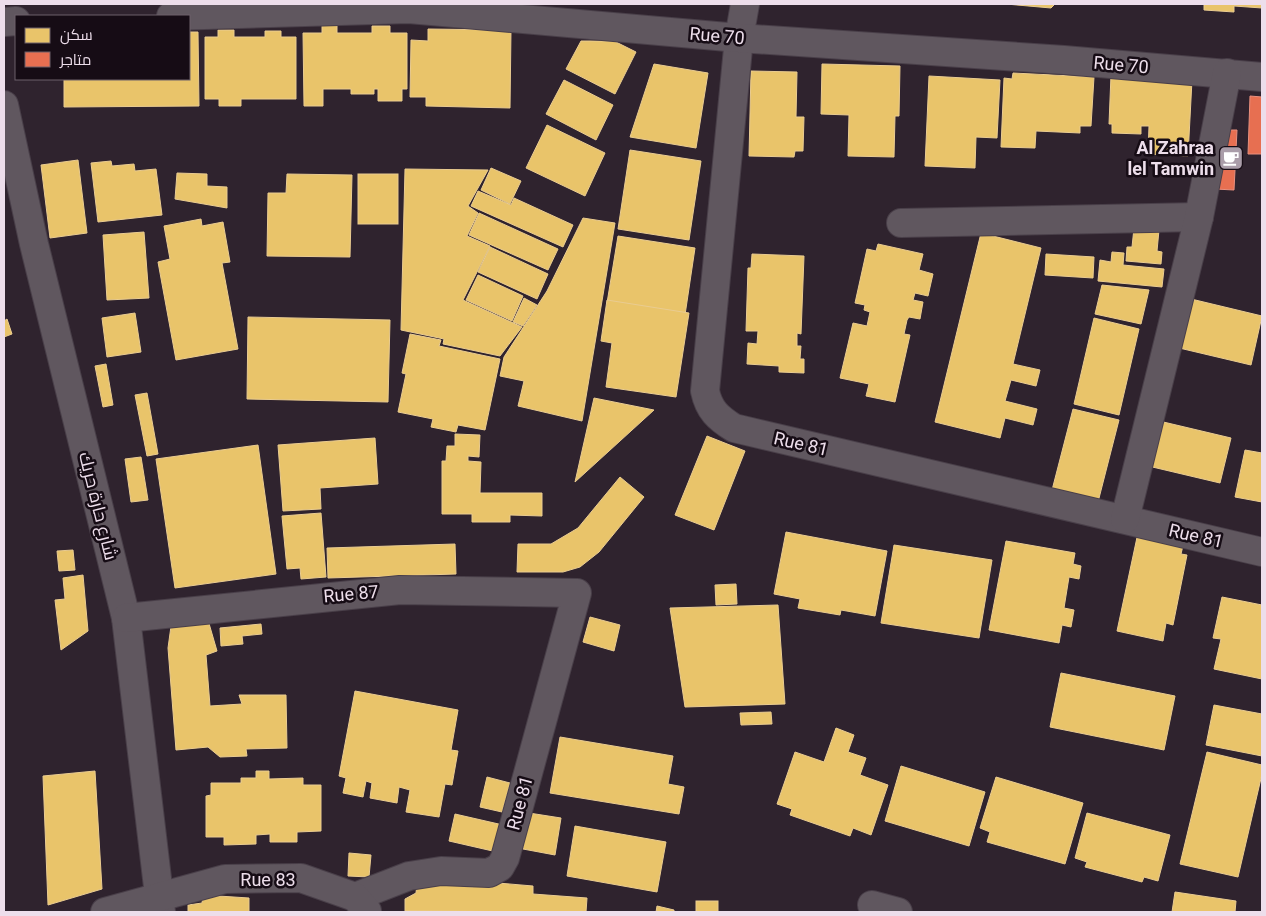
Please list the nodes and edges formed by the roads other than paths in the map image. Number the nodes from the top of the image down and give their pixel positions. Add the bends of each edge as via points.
1 (745, 4) edge
2 (409, 6) edge
3 (190, 15) edge
4 (739, 38) junction
5 (1227, 73) junction
6 (1262, 77) edge
7 (4, 105) edge
8 (1199, 217) junction
9 (901, 223) dead end
10 (1125, 519) junction
11 (1262, 552) edge
12 (577, 593) joint
13 (126, 618) junction
14 (160, 904) edge
15 (362, 905) edge
16 (872, 905) dead end
17 (105, 912) edge
18 (898, 912) edge

1 - 4 street, Rue 81
2 - 3 street, Rue 70
2 - 4 street, Rue 70
4 - 5 street, Rue 70
4 - 10 street, Rue 81 via 705,391 708,406 719,419 734,428
5 - 6 street, Rue 70
5 - 8 street
7 - 13 street, شارع حارة حريك via 34,244
8 - 9 street
8 - 10 street
10 - 11 street, Rue 81
12 - 13 street, Rue 87 via 400,590
12 - 15 street, Rue 81 via 500,867 489,873 441,871 409,876
13 - 14 street, شارع حارة حريك
14 - 15 street, Rue 83 via 225,879 301,878
14 - 17 street, Rue 83
16 - 18 street

